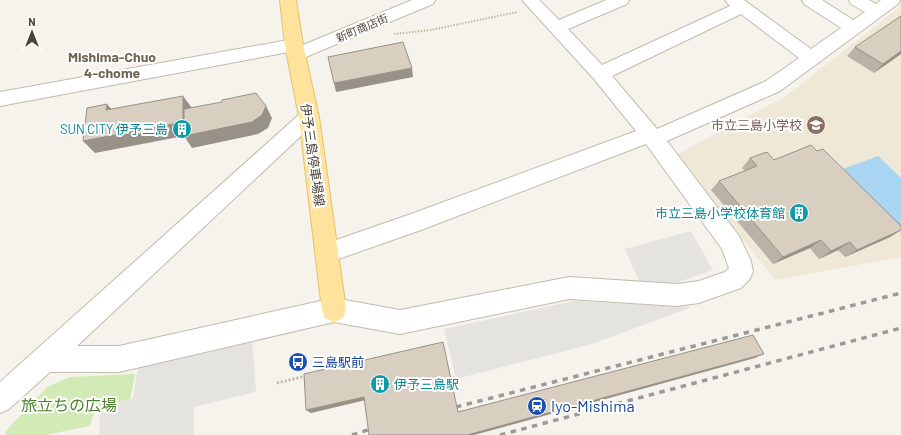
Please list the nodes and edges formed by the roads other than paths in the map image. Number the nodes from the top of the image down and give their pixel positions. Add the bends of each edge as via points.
1 (288, 0) edge
2 (427, 0) edge
3 (621, 0) edge
4 (810, 0) edge
5 (857, 0) edge
6 (892, 0) edge
7 (533, 4) edge
8 (737, 4) edge
9 (876, 12) junction
10 (556, 28) junction
11 (853, 28) junction
12 (295, 50) junction
13 (811, 58) junction
14 (600, 74) junction
15 (0, 99) edge
16 (309, 117) junction
17 (651, 136) junction
18 (327, 253) junction
19 (334, 310) junction
20 (45, 359) junction
21 (0, 400) edge

1 - 12 main road, 伊予三島停車場線
2 - 12 street, 新町商店街
3 - 10 street
4 - 11 street
5 - 9 street
6 - 9 street
7 - 10 street
8 - 13 street
8 - 14 street
9 - 11 street
10 - 14 street
11 - 13 street
12 - 15 street, 新町商店街
12 - 16 main road, 伊予三島停車場線
13 - 17 street via 773,86
14 - 17 street
16 - 18 main road, 伊予三島停車場線
16 - 20 street
17 - 18 street
17 - 19 street via 731,243 741,272 733,280 699,292 677,295 568,288 400,322
18 - 19 main road, 伊予三島停車場線
19 - 20 street via 119,359
20 - 21 street

